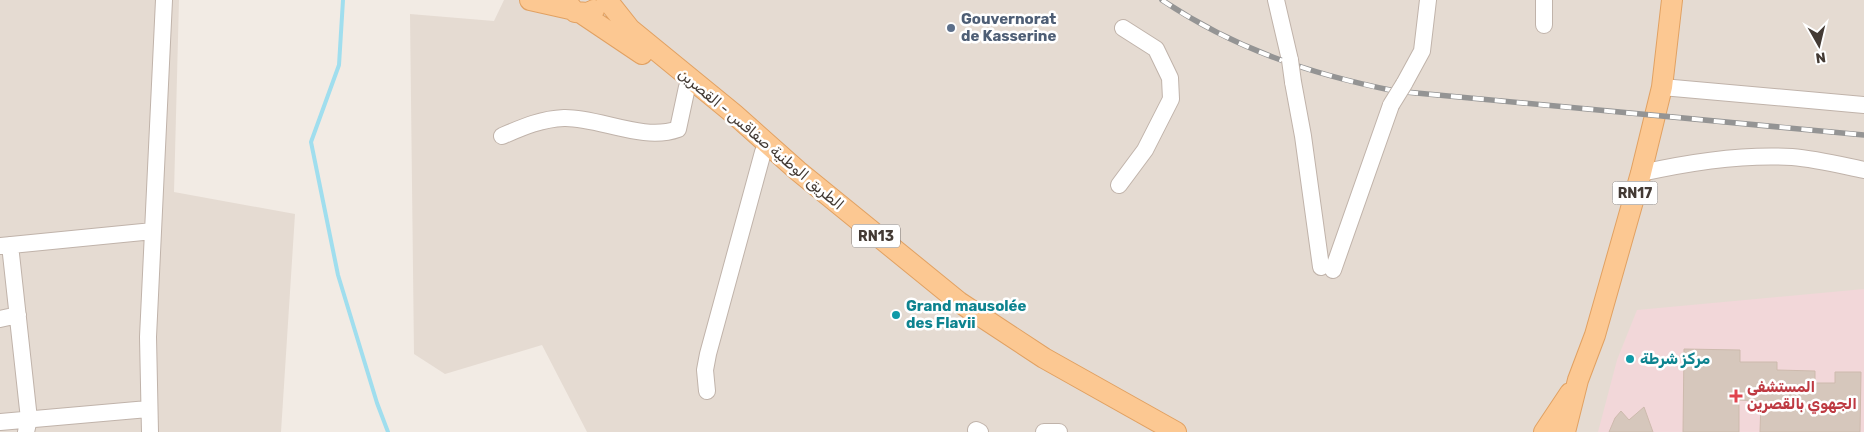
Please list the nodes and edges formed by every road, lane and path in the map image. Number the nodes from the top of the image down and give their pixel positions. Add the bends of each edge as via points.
1 (164, 0) edge
2 (530, 0) edge
3 (601, 0) edge
4 (606, 0) edge
5 (1428, 0) edge
6 (1544, 0) edge
7 (1672, 0) edge
8 (1279, 1) edge
9 (572, 7) edge
10 (1544, 25) dead end
11 (1123, 28) dead end
12 (687, 87) junction
13 (1662, 87) junction
14 (1864, 105) edge
15 (502, 136) dead end
16 (763, 152) junction
17 (1864, 170) edge
18 (1641, 173) junction
19 (1119, 185) dead end
20 (153, 231) junction
21 (5, 246) edge
22 (18, 315) junction
23 (0, 319) edge
24 (1578, 380) junction
25 (707, 391) dead end
26 (148, 409) junction
27 (0, 422) edge
28 (28, 425) edge
29 (150, 432) edge
30 (1044, 432) edge
31 (1059, 432) edge
32 (1155, 432) edge
33 (1176, 432) edge
34 (1544, 432) edge
35 (1565, 432) edge

1 - 20 street
2 - 9 main road, الطريق الوطنية صفاقس - القصرين / RN13
3 - 9 main road via 594,10
4 - 33 main road, الطريق الوطنية صفاقس - القصرين / RN13 via 630,29 953,297 1044,358
5 - 8 street, bridge via 1422,51 1391,105 1327,268
6 - 10 street
7 - 13 main road, RN17
9 - 12 main road, الطريق الوطنية صفاقس - القصرين / RN13
11 - 19 street via 1156,49 1170,78 1171,100 1144,150
12 - 15 street via 678,129 668,133 622,129 566,118 539,120
12 - 16 main road, الطريق الوطنية صفاقس - القصرين / RN13
13 - 14 street
13 - 18 main road, RN17
16 - 25 street via 708,354 705,370
16 - 32 main road, الطريق الوطنية صفاقس - القصرين / RN13 via 918,285 1025,358
17 - 18 street via 1768,157 1698,162
18 - 24 main road, RN17 via 1595,334
20 - 21 street
20 - 26 street
21 - 22 street
22 - 23 street
22 - 28 street
24 - 34 main road, RN17
24 - 35 main road, RN17
26 - 28 street
26 - 29 street
27 - 28 street
30 - 31 street

